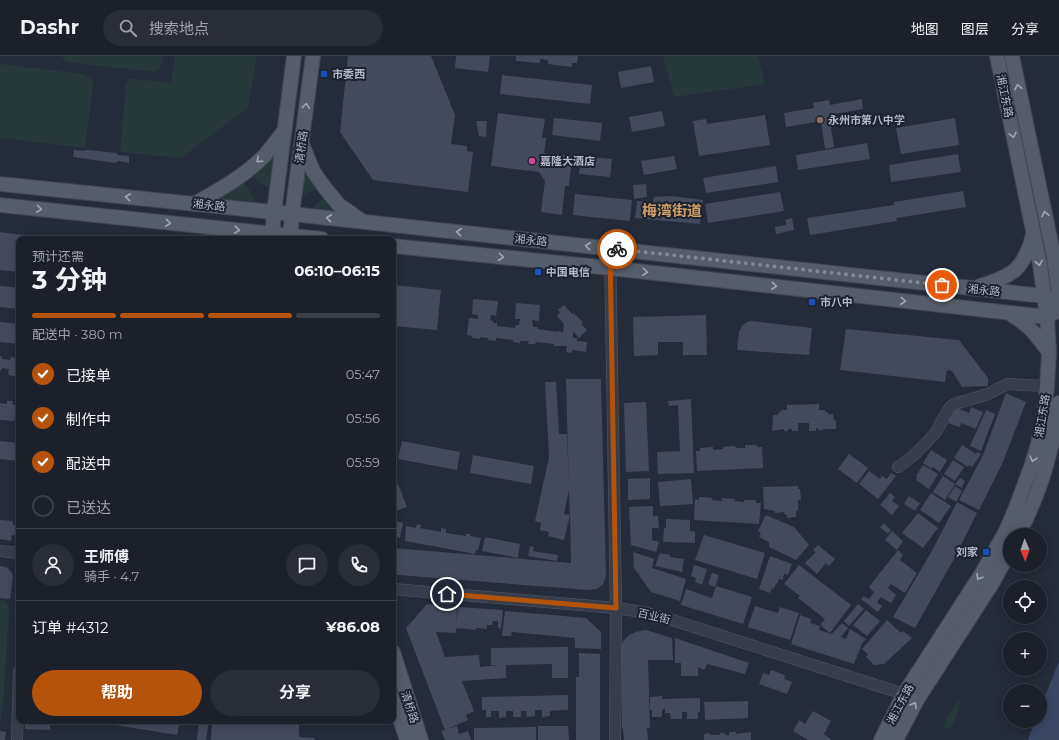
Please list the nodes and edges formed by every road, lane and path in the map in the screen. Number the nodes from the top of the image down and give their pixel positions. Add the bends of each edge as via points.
1 (294, 56) edge
2 (313, 56) edge
3 (997, 56) edge
4 (1012, 56) edge
5 (284, 132) junction
6 (302, 140) junction
7 (0, 184) edge
8 (194, 204) junction
9 (0, 205) edge
10 (274, 212) junction
11 (292, 214) junction
12 (364, 222) junction
13 (202, 227) junction
14 (1033, 233) junction
15 (217, 236) edge
16 (272, 236) edge
17 (290, 236) edge
18 (396, 246) edge
19 (610, 249) junction
20 (610, 268) junction
21 (973, 288) junction
22 (1059, 294) edge
23 (1044, 296) junction
24 (1059, 307) edge
25 (1008, 313) junction
26 (1047, 318) junction
27 (1049, 352) junction
28 (1047, 386) junction
29 (1059, 403) edge
30 (898, 467) dead end
31 (1021, 528) edge
32 (0, 551) edge
33 (16, 552) edge
34 (1003, 563) edge
35 (396, 589) edge
36 (616, 608) junction
37 (396, 661) edge
38 (904, 694) junction
39 (396, 708) edge
40 (17, 724) edge
41 (17, 740) edge
42 (406, 740) edge
43 (421, 740) edge
44 (615, 740) edge
45 (881, 740) edge
46 (896, 740) edge

1 - 5 main road, 清桥路
6 -> 2 main road, 清桥路
3 -> 14 main road, 湘江东路
22 -> 4 main road, 湘江东路 via 1054,257
5 - 6 main road
5 -> 8 main road via 245,173
5 - 10 main road, 清桥路
6 - 11 main road, 清桥路
6 - 12 main road via 313,171 325,188 339,205
8 -> 7 main road, 湘永路
8 - 10 main road, 湘永路
9 -> 13 main road, 湘永路
10 - 11 main road, 湘永路
10 - 16 main road, 清桥路
12 -> 11 main road, 湘永路
11 - 17 main road, 清桥路
19 -> 12 main road, 湘永路
13 - 15 main road
13 -> 16 main road, 湘永路
14 - 21 main road via 1029,251 1017,269 1001,280
14 -> 23 main road, 湘江东路
18 -> 20 main road, 湘永路
19 - 20 street
19 - 21 main road, 湘永路
20 -> 25 main road, 湘永路
20 - 36 street
21 - 23 main road, 湘永路
23 - 24 main road, 湘永路
23 - 26 main road, 湘江东路
24 - 26 main road, 湘永路
25 - 26 main road, 湘永路
25 - 27 main road via 1037,334
26 - 27 main road, 湘江东路
27 - 28 main road, 湘江东路
28 - 30 street via 1007,384 988,394 952,406 936,432 913,456
28 -> 38 main road, 湘江东路 via 1038,444 1024,489 1006,531
29 - 31 main road, 湘江东路 via 1041,482
32 - 33 street
46 -> 34 main road, 湘江东路 via 907,717
35 - 36 street, 百业街
36 - 38 street, 百业街 via 669,619
36 - 44 street
37 - 43 main road, 清桥路
38 - 45 main road, 湘江东路
39 - 42 main road, 清桥路
40 - 41 street

